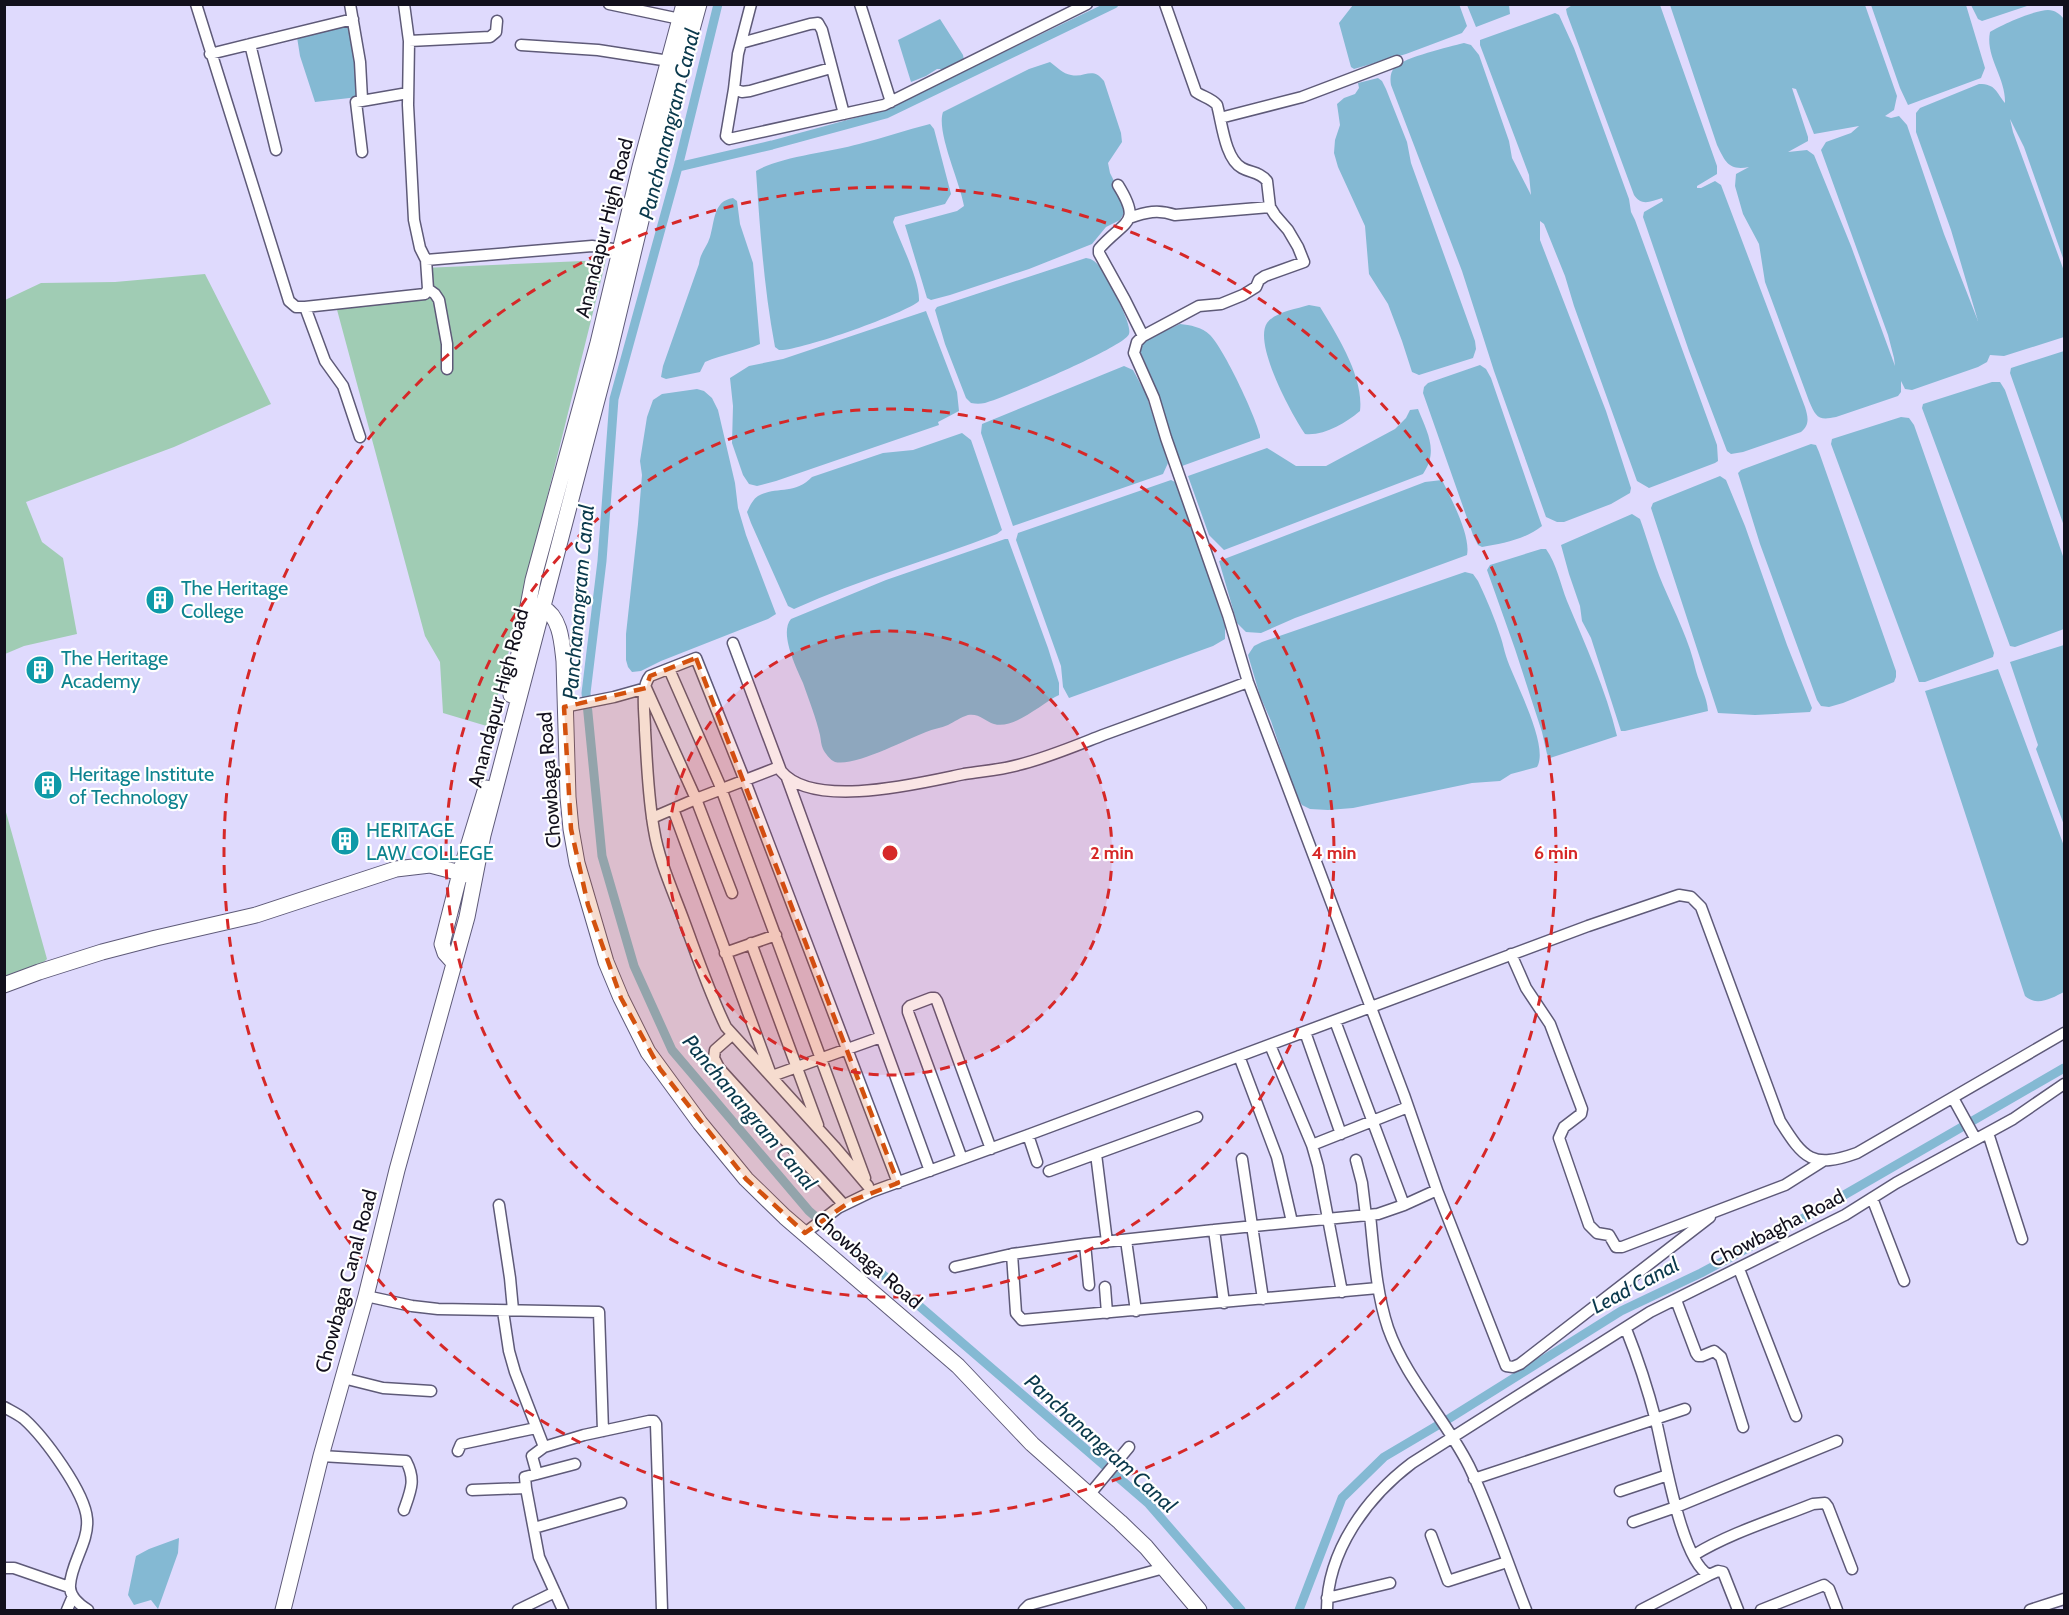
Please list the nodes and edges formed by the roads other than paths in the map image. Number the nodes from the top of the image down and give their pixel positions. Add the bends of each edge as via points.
1 (196, 4) edge
2 (350, 4) edge
3 (404, 4) edge
4 (609, 4) edge
5 (699, 4) edge
6 (751, 4) edge
7 (860, 4) edge
8 (1087, 4) edge
9 (1166, 4) edge
10 (682, 12) edge
11 (352, 18) junction
12 (497, 21) dead end
13 (409, 41) junction
14 (741, 43) junction
15 (250, 44) junction
16 (521, 45) dead end
17 (210, 54) junction
18 (669, 61) junction
19 (1397, 62) dead end
20 (831, 68) junction
21 (734, 89) junction
22 (408, 93) junction
23 (362, 99) junction
24 (891, 102) junction
25 (844, 114) junction
26 (1220, 118) junction
27 (276, 150) dead end
28 (362, 152) dead end
29 (1118, 185) dead end
30 (1270, 207) junction
31 (1128, 218) junction
32 (620, 250) junction
33 (426, 260) junction
34 (428, 289) junction
35 (305, 307) junction
36 (1143, 336) junction
37 (447, 369) dead end
38 (360, 437) dead end
39 (537, 606) junction
40 (733, 644) dead end
41 (669, 669) junction
42 (1248, 682) junction
43 (646, 688) junction
44 (564, 707) junction
45 (779, 767) junction
46 (787, 778) junction
47 (745, 781) junction
48 (721, 789) junction
49 (696, 799) junction
50 (673, 809) junction
51 (652, 818) junction
52 (460, 873) junction
53 (475, 877) junction
54 (732, 893) dead end
55 (776, 935) junction
56 (752, 944) junction
57 (725, 953) junction
58 (1511, 954) junction
59 (454, 963) junction
60 (4, 985) edge
61 (1369, 1008) junction
62 (1335, 1021) junction
63 (1305, 1032) junction
64 (2064, 1033) edge
65 (732, 1035) junction
66 (881, 1037) junction
67 (1270, 1045) junction
68 (847, 1049) junction
69 (1239, 1056) junction
70 (822, 1058) junction
71 (797, 1068) junction
72 (773, 1079) junction
73 (2064, 1084) edge
74 (1953, 1098) junction
75 (1408, 1107) junction
76 (1197, 1117) dead end
77 (1373, 1121) junction
78 (820, 1131) junction
79 (1988, 1133) junction
80 (1341, 1134) junction
81 (1028, 1135) junction
82 (1976, 1138) junction
83 (1312, 1145) junction
84 (991, 1149) junction
85 (1096, 1154) junction
86 (962, 1159) junction
87 (1242, 1159) dead end
88 (1356, 1160) dead end
89 (1823, 1161) junction
90 (1037, 1162) dead end
91 (930, 1171) junction
92 (1048, 1171) dead end
93 (898, 1183) junction
94 (869, 1189) junction
95 (1437, 1190) junction
96 (1872, 1198) junction
97 (499, 1204) dead end
98 (1404, 1205) junction
99 (841, 1207) junction
100 (1717, 1211) junction
101 (1368, 1215) junction
102 (1328, 1219) junction
103 (1292, 1222) junction
104 (1252, 1226) junction
105 (810, 1230) junction
106 (1214, 1230) junction
107 (2022, 1239) dead end
108 (1126, 1240) junction
109 (1107, 1242) junction
110 (1084, 1245) junction
111 (1012, 1254) junction
112 (955, 1267) dead end
113 (1739, 1269) junction
114 (1904, 1281) dead end
115 (1089, 1285) dead end
116 (1105, 1287) dead end
117 (1378, 1288) junction
118 (1342, 1292) junction
119 (366, 1296) junction
120 (1263, 1299) junction
121 (1676, 1300) junction
122 (1224, 1303) junction
123 (508, 1311) junction
124 (1136, 1311) junction
125 (1107, 1313) junction
126 (1626, 1329) junction
127 (343, 1378) junction
128 (431, 1391) dead end
129 (4, 1407) edge
130 (1685, 1409) dead end
131 (1796, 1416) dead end
132 (1655, 1419) junction
133 (1743, 1427) dead end
134 (536, 1428) junction
135 (603, 1431) junction
136 (1451, 1435) junction
137 (1837, 1441) dead end
138 (544, 1447) junction
139 (1129, 1447) dead end
140 (458, 1451) dead end
141 (321, 1456) junction
142 (575, 1464) dead end
143 (537, 1474) junction
144 (1668, 1475) junction
145 (1474, 1479) junction
146 (526, 1488) junction
147 (472, 1490) dead end
148 (1094, 1490) junction
149 (1620, 1491) dead end
150 (621, 1503) dead end
151 (1676, 1507) junction
152 (404, 1510) dead end
153 (1633, 1522) dead end
154 (534, 1528) junction
155 (1431, 1535) dead end
156 (1694, 1555) junction
157 (1507, 1562) junction
158 (4, 1568) edge
159 (1164, 1568) junction
160 (1852, 1569) dead end
161 (1709, 1575) junction
162 (1390, 1583) dead end
163 (71, 1591) junction
164 (555, 1592) junction
165 (1327, 1598) junction
166 (2064, 1599) edge
167 (67, 1611) edge
168 (88, 1611) edge
169 (283, 1611) edge
170 (518, 1611) edge
171 (563, 1611) edge
172 (662, 1611) edge
173 (1024, 1611) edge
174 (1199, 1611) edge
175 (1327, 1611) edge
176 (1526, 1611) edge
177 (1641, 1611) edge
178 (1738, 1611) edge
179 (1761, 1611) edge
180 (1837, 1611) edge
181 (2030, 1611) edge

1 - 17 street
2 - 11 street
3 - 13 street
4 - 10 street
5 - 39 main road, Anandapur High Road via 609,354
6 - 14 street
7 - 24 street
8 - 24 street
9 - 26 street via 1196,92 1217,105
10 - 18 main road, Anandapur High Road
11 - 15 street
11 - 23 street
12 - 13 street via 496,32 490,37
13 - 22 street
14 - 20 street via 818,23
14 - 21 street
15 - 17 street
15 - 27 street
16 - 18 street via 598,50
17 - 35 street via 289,302
18 - 32 main road, Anandapur High Road
19 - 26 street via 1302,97
20 - 21 street via 750,91
20 - 25 street
21 - 25 street via 726,136 729,139
22 - 23 street
22 - 33 street via 414,219
23 - 28 street via 355,105
24 - 25 street
26 - 30 street via 1233,161 1268,181
29 - 31 street via 1130,204
30 - 31 street via 1175,215 1153,210
30 - 36 street via 1288,230 1304,262 1265,276 1243,295 1221,304 1199,306
31 - 36 street via 1099,253
32 - 33 street via 592,246
32 - 39 main road, Anandapur High Road via 533,580
33 - 34 street
34 - 35 street via 422,295
34 - 37 street via 439,300
35 - 38 street via 325,361 343,386
36 - 42 street via 1134,347 1136,362 1154,398
39 - 44 main road, Chowbaga Road via 551,615 557,625 564,661
39 - 52 main road, Anandapur High Road via 503,735
39 - 53 main road, Anandapur High Road
40 - 45 street
41 - 43 street via 650,676
41 - 47 street via 696,658
41 - 48 street
42 - 46 street via 1017,765 882,789 808,788
42 - 61 street
43 - 44 street
43 - 49 street
43 - 51 street via 646,758
44 - 105 main road, Chowbaga Road via 570,818 577,863 621,998 648,1052 700,1123 746,1179 785,1217
45 - 46 street
45 - 47 street
46 - 66 street
47 - 48 street
47 - 68 street
48 - 49 street
48 - 55 street
49 - 50 street
49 - 54 street
50 - 51 street
50 - 57 street
51 - 65 street via 686,927 715,1004
52 - 53 main road
52 - 59 main road, Anandapur High Road via 442,944
52 - 60 main road via 430,865 396,869 256,915 113,949
53 - 59 main road, Anandapur High Road
55 - 56 street
55 - 70 street
56 - 57 street
56 - 71 street
57 - 72 street
58 - 61 street
58 - 89 street via 1679,895 1691,897 1701,907 1780,1121 1804,1153
58 - 100 street via 1526,988 1550,1024 1582,1109 1559,1138 1592,1230 1609,1235 1616,1247 1622,1247
59 - 119 main road, Chowbaga Canal Road
61 - 62 street
61 - 75 street
62 - 63 street
62 - 77 street
63 - 67 street
63 - 80 street
64 - 74 street
65 - 72 street
65 - 99 street via 715,1050 719,1068
66 - 68 street
66 - 91 street
67 - 69 street
67 - 83 street
68 - 70 street
68 - 93 street
69 - 81 street
69 - 103 street via 1277,1157
70 - 71 street
70 - 94 street
71 - 72 street
71 - 78 street
72 - 78 street
73 - 79 street, Chowbagha Road
74 - 82 street
74 - 89 street via 1857,1153
75 - 77 street
75 - 95 street
76 - 85 street
77 - 80 street
77 - 98 street
78 - 94 street
79 - 82 street, Chowbagha Road
79 - 107 street
80 - 83 street
81 - 84 street
81 - 90 street
82 - 96 street, Chowbagha Road
83 - 102 street
84 - 86 street
84 - 86 street via 938,1001 931,998 910,1006 908,1012
85 - 92 street
85 - 109 street
86 - 91 street
87 - 104 street
88 - 101 street
89 - 100 street via 1785,1185
91 - 93 street
93 - 94 street
94 - 99 street
95 - 98 street
95 - 100 street via 1506,1366 1513,1367
96 - 113 street, Chowbagha Road
96 - 114 street
97 - 123 street via 510,1278
98 - 101 street
99 - 105 street
101 - 102 street
101 - 117 street
102 - 103 street
102 - 118 street
103 - 104 street
104 - 106 street
104 - 120 street
105 - 148 main road, Chowbaga Road via 958,1366 1032,1444
106 - 108 street
106 - 122 street
108 - 109 street
108 - 124 street
109 - 110 street
110 - 111 street
110 - 115 street
111 - 112 street
111 - 125 street via 1016,1313 1022,1320
113 - 121 street, Chowbagha Road
113 - 131 street
116 - 125 street
117 - 118 street
117 - 136 street via 1396,1345 1414,1381
118 - 120 street
119 - 123 street via 426,1308
119 - 127 main road, Chowbaga Canal Road
120 - 122 street
121 - 126 street, Chowbagha Road
121 - 133 street via 1698,1356 1714,1350 1721,1357
122 - 124 street
123 - 134 street via 509,1351
123 - 135 street via 598,1312
124 - 125 street
126 - 132 street
126 - 136 street, Chowbagha Road
127 - 128 street via 383,1388
127 - 141 main road, Chowbaga Canal Road
129 - 163 street via 33,1428 74,1484 83,1503 86,1529
130 - 132 street
132 - 144 street
132 - 145 street
134 - 138 street
134 - 140 street via 461,1444
135 - 138 street
135 - 172 street via 649,1421 656,1424
136 - 145 street
136 - 165 street, Chowbagha Road via 1392,1478 1372,1498 1344,1542
137 - 151 street
138 - 143 street via 532,1456
139 - 148 street
141 - 152 street via 406,1461 412,1480
141 - 169 main road, Chowbaga Canal Road
142 - 143 street
143 - 146 street via 525,1477
144 - 149 street
144 - 151 street
145 - 157 street
146 - 147 street
146 - 154 street
148 - 159 main road, Chowbaga Road
150 - 154 street
151 - 153 street
151 - 156 street
154 - 164 street via 539,1557
155 - 157 street via 1448,1581
156 - 160 street via 1739,1532 1824,1503
156 - 161 street via 1702,1571
157 - 176 street
158 - 163 street via 14,1568
159 - 173 street via 1029,1605
159 - 174 main road, Chowbaga Road
161 - 177 street
161 - 178 street via 1723,1572
162 - 165 street
163 - 167 street
163 - 168 street
164 - 170 street
164 - 171 street
165 - 175 street, Chowbagha Road
166 - 181 street
179 - 180 street via 1824,1585

